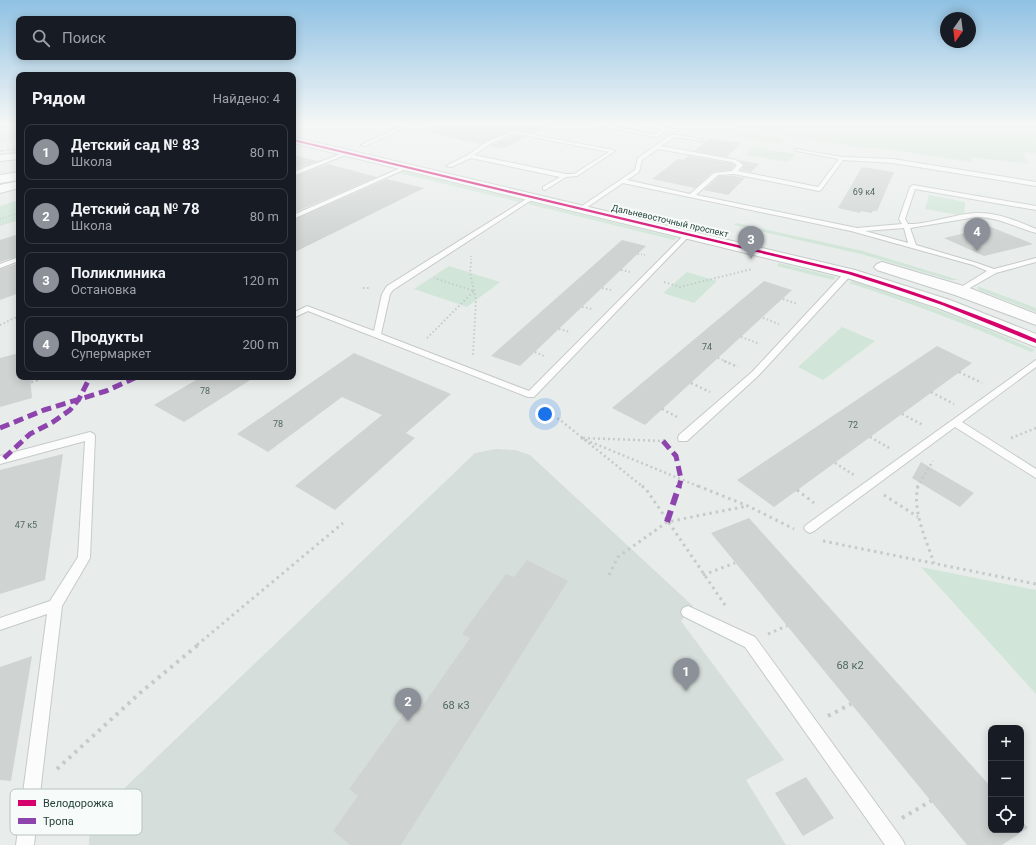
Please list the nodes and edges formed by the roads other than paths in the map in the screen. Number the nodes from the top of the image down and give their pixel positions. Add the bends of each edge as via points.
1 (321, 163) edge
2 (392, 163) edge
3 (438, 163) edge
4 (454, 163) edge
5 (505, 163) edge
6 (592, 163) edge
7 (639, 163) edge
8 (737, 163) edge
9 (838, 163) edge
10 (908, 163) edge
11 (16, 165) edge
12 (449, 166) junction
13 (407, 167) junction
14 (0, 168) edge
15 (479, 172) dead end
16 (734, 172) junction
17 (296, 173) edge
18 (16, 176) edge
19 (565, 176) junction
20 (0, 179) edge
21 (622, 181) junction
22 (530, 184) dead end
23 (1036, 184) edge
24 (16, 185) edge
25 (545, 188) junction
26 (0, 190) edge
27 (559, 191) dead end
28 (692, 195) junction
29 (533, 197) junction
30 (595, 200) junction
31 (581, 202) junction
32 (609, 203) dead end
33 (1036, 208) edge
34 (666, 216) dead end
35 (296, 217) edge
36 (1036, 225) edge
37 (906, 226) junction
38 (1026, 227) junction
39 (692, 228) junction
40 (852, 229) junction
41 (1036, 231) edge
42 (766, 239) dead end
43 (913, 247) junction
44 (16, 260) edge
45 (1036, 260) edge
46 (867, 263) dead end
47 (847, 265) junction
48 (0, 266) edge
49 (993, 271) junction
50 (961, 291) junction
51 (296, 314) edge
52 (1036, 320) edge
53 (377, 335) junction
54 (1036, 341) edge
55 (1036, 363) edge
56 (955, 422) junction
57 (683, 438) road end
58 (0, 460) edge
59 (1036, 474) edge
60 (810, 528) dead end
61 (55, 604) junction
62 (688, 612) dead end
63 (0, 624) edge
64 (32, 789) edge
65 (26, 835) edge
66 (25, 845) edge
67 (896, 845) edge

1 - 17 lane
2 - 13 street, Дальневосточный проспект
3 - 12 street
4 - 12 lane
5 - 19 lane
6 - 19 lane via 575,174
7 - 21 lane via 637,171
8 - 16 lane via 740,165
9 - 16 lane via 819,189
10 - 23 lane
11 - 14 street
12 - 15 street
13 - 29 street, Дальневосточный проспект
13 - 35 lane
16 - 28 lane via 716,174
18 - 20 street
19 - 25 lane
21 - 28 lane
21 - 30 lane
22 - 25 street
24 - 26 street
25 - 27 street
28 - 40 lane
29 - 31 street, Дальневосточный проспект
29 - 53 lane via 390,288 386,294
30 - 31 street, Дальневосточный проспект
30 - 32 street, Дальневосточный проспект
31 - 39 street, Дальневосточный проспект
33 - 37 lane via 913,187 902,219
34 - 39 street, Дальневосточный проспект
36 - 38 lane
37 - 38 lane via 923,226 977,215 994,217
37 - 40 lane
37 - 43 lane
38 - 41 lane
39 - 47 street, Дальневосточный проспект
39 - 53 lane via 531,395
40 - 43 lane
42 - 47 street, Дальневосточный проспект
43 - 49 lane
44 - 48 lane
45 - 49 lane
46 - 50 street
47 - 54 street, Дальневосточный проспект
47 - 57 lane via 840,284 755,374
49 - 50 lane
50 - 52 street
51 - 53 lane via 307,308
55 - 56 lane
56 - 59 lane
56 - 60 lane
58 - 61 lane via 90,436 84,558
61 - 63 lane
61 - 64 lane
62 - 67 lane via 750,642
65 - 66 lane

